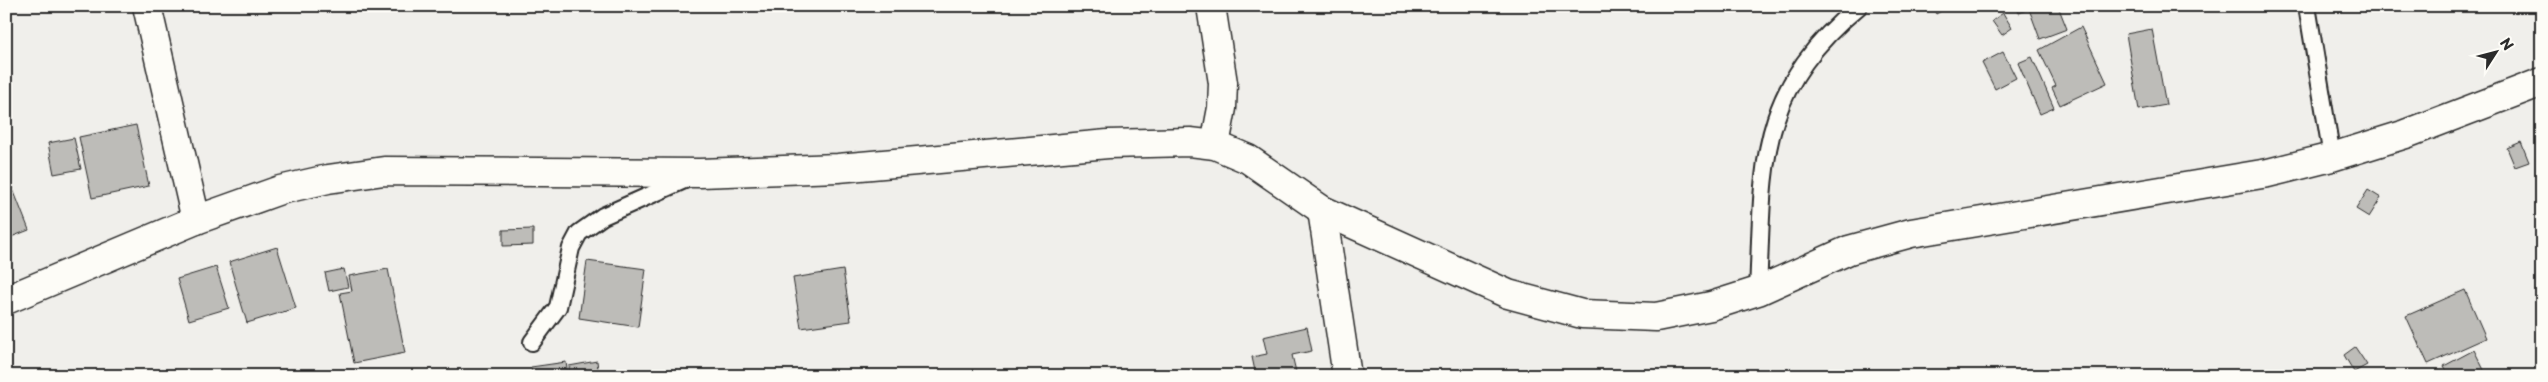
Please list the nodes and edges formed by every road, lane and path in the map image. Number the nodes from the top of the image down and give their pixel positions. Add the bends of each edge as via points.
1 (147, 6) edge
2 (1211, 6) edge
3 (1859, 6) edge
4 (2307, 6) edge
5 (2542, 82) edge
6 (1215, 145) junction
7 (2332, 156) junction
8 (700, 173) junction
9 (1322, 210) junction
10 (196, 220) junction
11 (1758, 291) junction
12 (6, 300) edge
13 (532, 342) dead end
14 (1347, 376) edge

1 - 10 street
2 - 6 street via 1223,83
3 - 11 lane via 1810,54 1790,83 1776,114 1766,157
4 - 7 lane
5 - 7 street via 2406,134
6 - 8 street via 1190,142 1108,144 838,168
6 - 9 street via 1248,159
7 - 11 street via 2268,173 1911,232 1849,250
8 - 10 street via 384,171 280,190
8 - 13 lane via 603,216 579,233 571,248 558,307
9 - 11 street via 1508,294 1582,314 1656,317 1711,306
9 - 14 street
10 - 12 street

